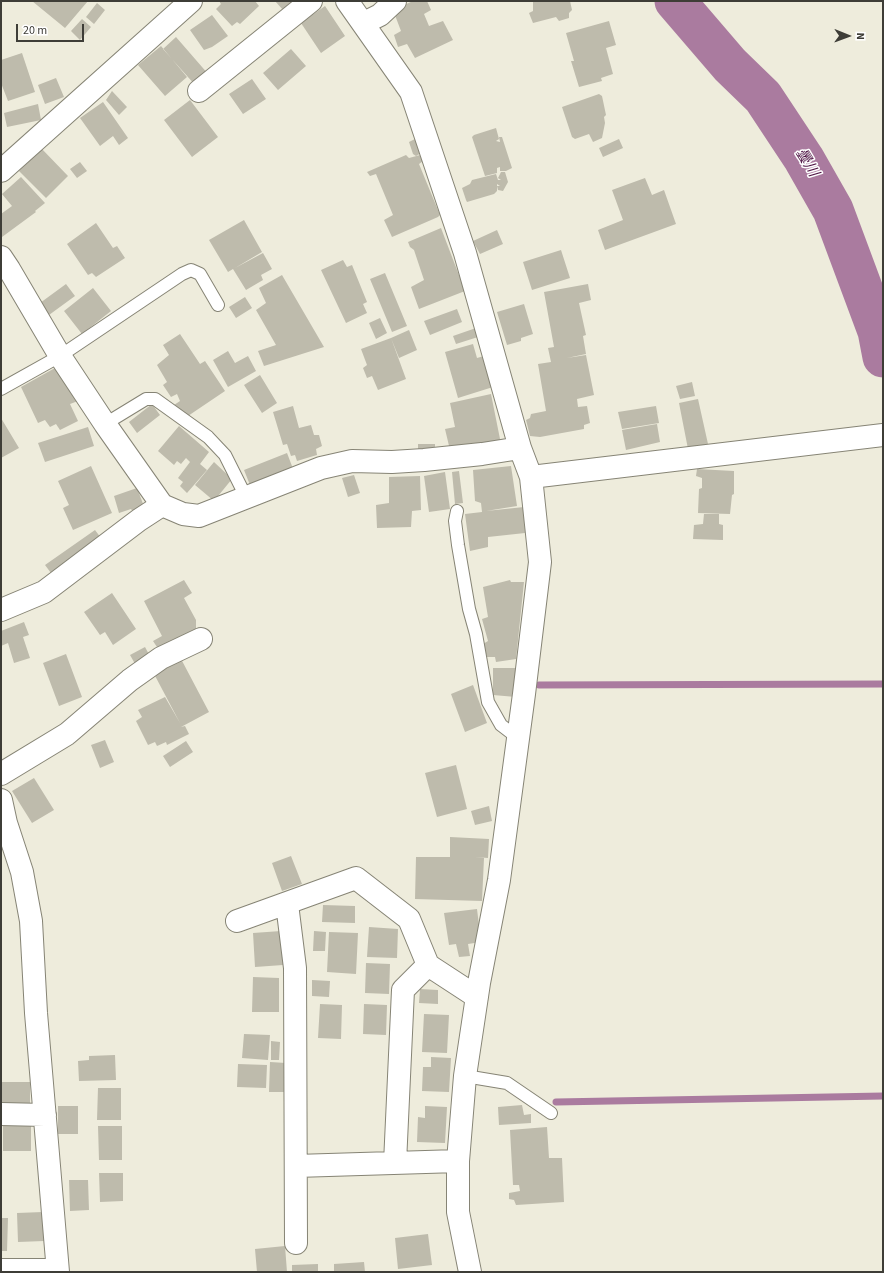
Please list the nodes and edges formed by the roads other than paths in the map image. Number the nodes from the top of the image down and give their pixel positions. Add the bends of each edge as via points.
1 (191, 1) edge
2 (311, 1) edge
3 (348, 1) edge
4 (395, 1) edge
5 (364, 23) junction
6 (199, 91) dead end
7 (1, 171) edge
8 (1, 257) edge
9 (218, 305) dead end
10 (60, 356) junction
11 (1, 389) edge
12 (105, 424) junction
13 (878, 435) edge
14 (520, 448) junction
15 (532, 477) junction
16 (246, 497) junction
17 (162, 505) junction
18 (457, 511) dead end
19 (1, 610) edge
20 (201, 639) dead end
21 (518, 738) junction
22 (1, 774) edge
23 (1, 800) edge
24 (287, 904) junction
25 (237, 921) dead end
26 (428, 964) junction
27 (477, 997) junction
28 (465, 1076) junction
29 (551, 1113) dead end
30 (1, 1114) edge
31 (45, 1115) junction
32 (458, 1161) junction
33 (395, 1163) junction
34 (296, 1166) junction
35 (296, 1243) dead end
36 (1, 1270) edge
37 (58, 1271) edge
38 (470, 1272) edge

1 - 7 street
2 - 6 street
3 - 5 street
4 - 5 street via 380,15
5 - 14 street via 411,92 465,253
8 - 10 street
9 - 10 lane via 200,274 191,270
10 - 11 lane
10 - 12 street
12 - 16 lane via 146,399 156,399 208,436 221,450
12 - 17 street
13 - 15 street
14 - 15 street
14 - 16 street via 424,460 352,461 321,468
15 - 21 street via 540,562
16 - 17 street via 199,516 183,514
17 - 19 street via 44,592
18 - 21 lane via 455,521 461,567 488,702 501,725
20 - 22 street via 162,658 130,680 67,734
21 - 27 street via 499,880
23 - 31 street via 22,872 31,921
24 - 25 street
24 - 26 street via 356,878 409,919
24 - 34 street via 295,968
26 - 27 street
26 - 33 street via 403,990
27 - 28 street
28 - 29 lane via 507,1083
28 - 32 street
30 - 31 street
31 - 37 street
32 - 33 street
32 - 38 street via 458,1212
33 - 34 street
34 - 35 street
36 - 37 street

